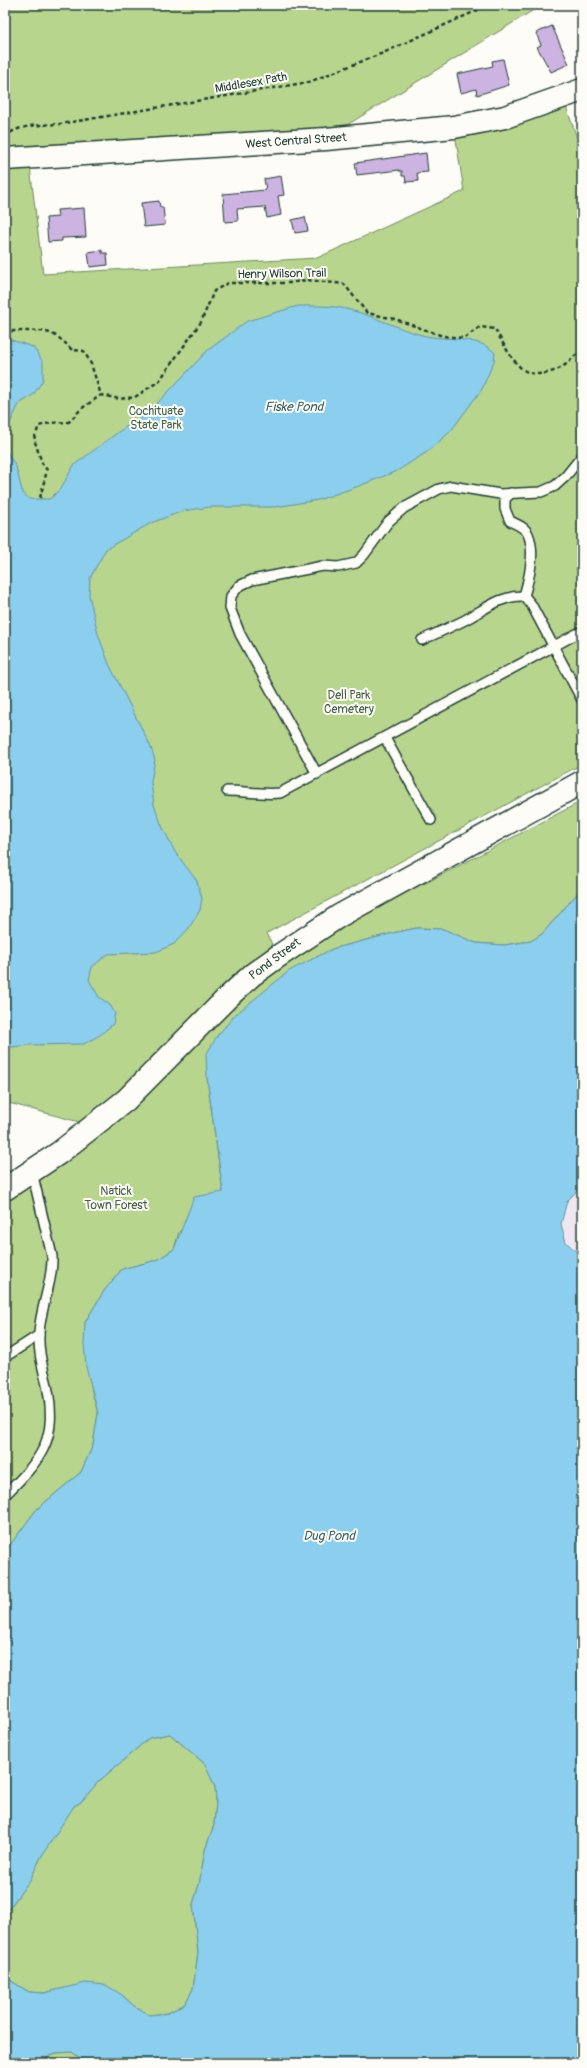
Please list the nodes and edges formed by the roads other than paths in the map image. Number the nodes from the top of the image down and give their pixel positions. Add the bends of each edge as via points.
1 (582, 90) edge
2 (5, 159) edge
3 (582, 456) edge
4 (511, 494) junction
5 (524, 596) junction
6 (582, 631) edge
7 (422, 640) dead end
8 (553, 646) junction
9 (582, 700) edge
10 (385, 738) junction
11 (317, 774) junction
12 (582, 782) edge
13 (227, 791) dead end
14 (431, 820) dead end
15 (32, 1172) junction
16 (5, 1189) edge
17 (39, 1335) junction
18 (5, 1357) edge
19 (5, 1495) edge

1 - 2 street, West Central Street via 505,117 454,128
3 - 4 lane via 555,486 541,492
4 - 5 lane via 505,500 505,509 510,521 528,533 530,544 531,569
4 - 11 lane via 484,493 452,486 439,488 404,508 388,522 356,563 338,567 323,566 252,580 239,586 231,596 230,608 240,634
5 - 7 lane via 500,600 466,620
5 - 8 lane via 531,604
6 - 8 lane
8 - 9 lane
8 - 10 lane
10 - 11 lane
10 - 14 lane
11 - 13 lane via 280,793 261,795
12 - 15 street, Pond Street via 346,912 283,953 247,980 126,1100
15 - 16 street, Pond Street
15 - 17 lane via 53,1268 40,1319
17 - 18 lane
17 - 19 lane via 40,1360 52,1410 50,1429 38,1460

